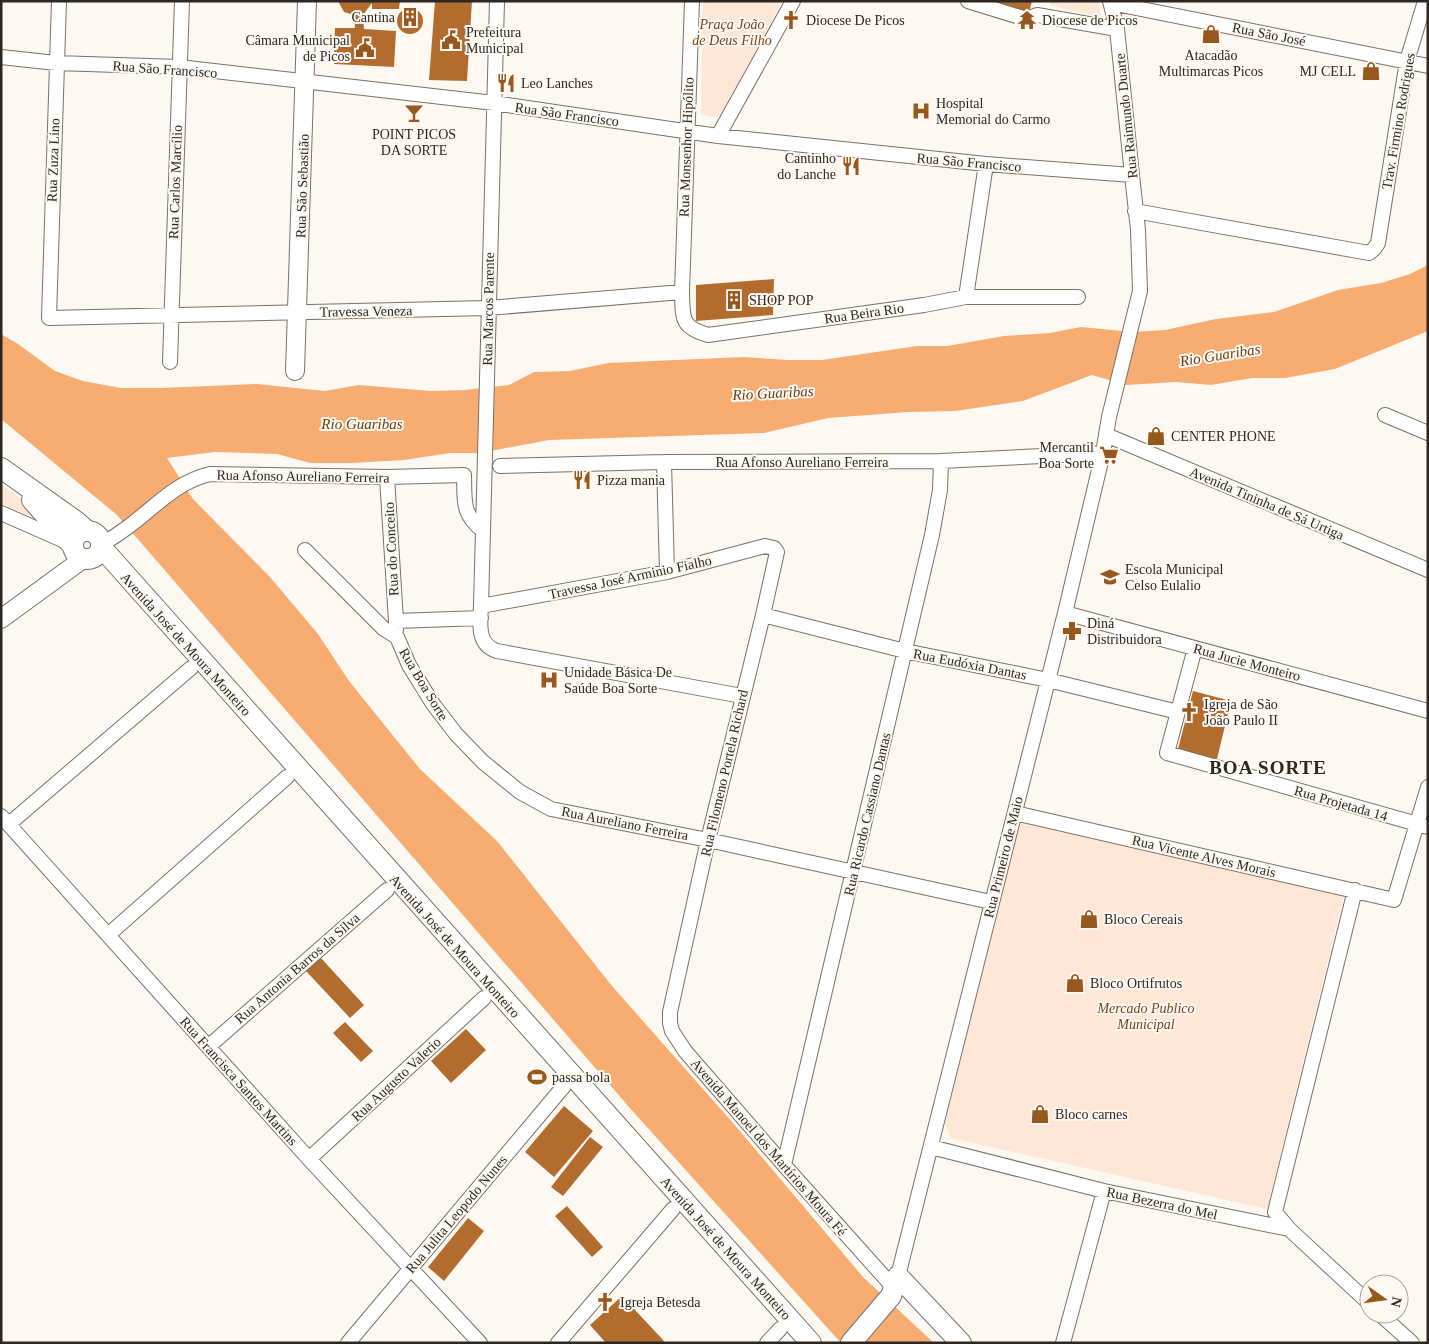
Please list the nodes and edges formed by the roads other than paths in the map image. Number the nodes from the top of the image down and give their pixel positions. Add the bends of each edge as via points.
1 (58, 1) edge
2 (182, 1) edge
3 (307, 1) edge
4 (497, 1) edge
5 (692, 1) edge
6 (793, 1) edge
7 (968, 1) edge
8 (1041, 1) edge
9 (1426, 1) edge
10 (1111, 2) edge
11 (1037, 15) junction
12 (1117, 29) junction
13 (1, 57) edge
14 (1407, 61) junction
15 (56, 63) junction
16 (1428, 66) edge
17 (179, 68) junction
18 (305, 81) junction
19 (494, 103) junction
20 (686, 132) junction
21 (718, 136) junction
22 (986, 164) junction
23 (1132, 175) junction
24 (1135, 211) junction
25 (682, 292) junction
26 (966, 297) junction
27 (1078, 297) dead end
28 (488, 308) junction
29 (297, 312) junction
30 (171, 316) junction
31 (49, 318) joint
32 (170, 362) dead end
33 (295, 371) dead end
34 (1385, 415) dead end
35 (1109, 416) joint
36 (1428, 433) edge
37 (1106, 435) junction
38 (1103, 453) junction
39 (941, 461) junction
40 (664, 462) junction
41 (500, 466) dead end
42 (1, 470) edge
43 (387, 477) junction
44 (1, 513) edge
45 (483, 531) junction
46 (90, 547) junction
47 (304, 550) dead end
48 (777, 552) joint
49 (1428, 570) edge
50 (667, 572) junction
51 (481, 612) junction
52 (1065, 613) junction
53 (763, 615) junction
54 (1, 619) edge
55 (396, 621) junction
56 (397, 637) junction
57 (1195, 648) junction
58 (905, 651) junction
59 (191, 668) junction
60 (1048, 680) junction
61 (742, 696) junction
62 (1428, 711) edge
63 (1178, 712) junction
64 (286, 777) junction
65 (1428, 787) edge
66 (551, 809) joint
67 (1015, 813) junction
68 (5, 820) edge
69 (1422, 826) edge
70 (708, 840) junction
71 (854, 873) junction
72 (387, 890) junction
73 (1355, 890) junction
74 (991, 902) junction
75 (108, 935) junction
76 (674, 994) joint
77 (484, 998) junction
78 (208, 1047) junction
79 (564, 1086) junction
80 (931, 1147) junction
81 (309, 1159) junction
82 (784, 1165) junction
83 (1104, 1190) junction
84 (673, 1209) junction
85 (1289, 1229) junction
86 (411, 1269) junction
87 (895, 1286) junction
88 (1359, 1294) edge
89 (1391, 1324) edge
90 (780, 1338) edge
91 (348, 1343) edge
92 (480, 1343) edge
93 (558, 1343) edge
94 (811, 1343) edge
95 (851, 1343) edge
96 (961, 1343) edge
97 (1063, 1343) edge
98 (1412, 1343) edge

1 - 15 street, Rua Zuza Lino
2 - 17 street, Rua Carlos Marcílio
3 - 18 street, Rua São Sebastião
4 - 19 street, Rua Marcos Parente
5 - 20 street, Rua Monsenhor Hipólito
6 - 21 street
7 - 11 street via 1026,19
8 - 11 street
9 - 14 street, Trav. Firmino Rodrigues
10 - 12 street, Rua Raimundo Duarte
10 - 14 street, Rua São José
11 - 12 street
12 - 23 street, Rua Raimundo Duarte
13 - 15 street, Rua São Francisco
14 - 16 street, Rua São José
14 - 24 street, Trav. Firmino Rodrigues via 1378,243 1369,253
15 - 17 street, Rua São Francisco
15 - 31 street, Rua Zuza Lino
17 - 18 street, Rua São Francisco
17 - 30 street, Rua Carlos Marcílio
18 - 19 street, Rua São Francisco
18 - 29 street, Rua São Sebastião
19 - 20 street, Rua São Francisco
19 - 28 street, Rua Marcos Parente
20 - 21 street, Rua São Francisco
20 - 25 street, Rua Monsenhor Hipólito
21 - 22 street, Rua São Francisco
22 - 23 street, Rua São Francisco
22 - 26 street
23 - 24 street, Rua Raimundo Duarte
24 - 35 street, Rua Raimundo Duarte via 1140,291
25 - 26 street, Rua Beira Rio via 686,324 694,331 708,335
25 - 28 street, Travessa Veneza
26 - 27 street, Rua Beira Rio
28 - 29 street, Travessa Veneza
28 - 45 street, Rua Marcos Parente
29 - 30 street, Travessa Veneza
29 - 33 street, Rua São Sebastião
30 - 31 street, Travessa Veneza
30 - 32 street, Rua Carlos Marcílio
34 - 36 street
35 - 37 street, Rua Primeiro de Maio
37 - 38 street, Rua Primeiro de Maio
37 - 49 street, Avenida Tininha de Sá Urtiga
38 - 39 street, Rua Afonso Aureliano Ferreira
38 - 52 street, Rua Primeiro de Maio
39 - 40 street, Rua Afonso Aureliano Ferreira
39 - 58 street, Rua Ricardo Cassiano Dantas via 937,512
40 - 41 street, Rua Afonso Aureliano Ferreira
40 - 50 street
42 - 46 main road, Avenida José de Moura Monteiro via 37,506
43 - 45 street, Rua Afonso Aureliano Ferreira via 464,475 465,509 472,522
43 - 46 street, Rua Afonso Aureliano Ferreira via 210,474 172,491 128,528
43 - 55 street, Rua do Conceito
44 - 46 street
45 - 51 street, Rua Marcos Parente
46 - 54 street
46 - 59 main road, Avenida José de Moura Monteiro
46 - 94 main road, Avenida José de Moura Monteiro
47 - 56 street, Rua Boa Sorte via 384,629
48 - 50 street, Travessa José Arminio Fialho via 765,546
48 - 53 street, Rua Filomeno Portela Richard
50 - 51 street, Travessa José Arminio Fialho
51 - 55 street, Travessa José Arminio Fialho
51 - 61 street, Rua Marcos Parente via 484,643 497,651
52 - 57 street, Rua Jucie Monteiro
52 - 60 street, Rua Primeiro de Maio
53 - 58 street, Rua Eudóxia Dantas
53 - 61 street, Rua Filomeno Portela Richard
55 - 56 street
56 - 66 street, Rua Boa Sorte via 409,665 456,734 483,762 520,792
57 - 62 street, Rua Jucie Monteiro
57 - 63 street
58 - 60 street, Rua Eudóxia Dantas
58 - 71 street, Rua Ricardo Cassiano Dantas
59 - 64 main road, Avenida José de Moura Monteiro
59 - 68 street
60 - 63 street, Rua Eudóxia Dantas
60 - 67 street, Rua Primeiro de Maio
61 - 70 street, Rua Filomeno Portela Richard
63 - 69 street, Rua Projetada 14 via 1167,753
64 - 72 main road, Avenida José de Moura Monteiro
64 - 75 street
65 - 69 street
66 - 70 street, Rua Aureliano Ferreira
67 - 73 street, Rua Vicente Alves Morais
67 - 74 street, Rua Primeiro de Maio
68 - 75 street, Rua Francisca Santos Martins
69 - 73 street, Rua Vicente Alves Morais via 1394,900
70 - 71 street, Rua Aureliano Ferreira
70 - 76 street, Rua Filomeno Portela Richard
71 - 74 street, Rua Aureliano Ferreira
71 - 82 street, Rua Ricardo Cassiano Dantas
72 - 77 main road, Avenida José de Moura Monteiro
72 - 78 street, Rua Antonia Barros da Silva
73 - 85 street via 1275,1212
74 - 80 street, Rua Primeiro de Maio
75 - 78 street, Rua Francisca Santos Martins
76 - 82 street, Avenida Manoel dos Martírios Moura Fé via 670,1023 676,1039
77 - 79 main road, Avenida José de Moura Monteiro
77 - 81 street, Rua Augusto Valerio
78 - 81 street, Rua Francisca Santos Martins
79 - 84 main road, Avenida José de Moura Monteiro
79 - 86 street, Rua Julita Leopodo Nunes
80 - 83 street, Rua Bezerra do Mel
80 - 87 street, Rua Primeiro de Maio
81 - 86 street, Rua Francisca Santos Martins
82 - 87 street, Avenida Manoel dos Martírios Moura Fé
83 - 85 street, Rua Bezerra do Mel
83 - 97 street
84 - 90 main road, Avenida José de Moura Monteiro
84 - 93 street
85 - 88 street
86 - 91 street, Rua Julita Leopodo Nunes
86 - 92 street, Rua Francisca Santos Martins
87 - 95 main road
87 - 96 main road, Avenida Manoel dos Martírios Moura Fé
89 - 98 street

